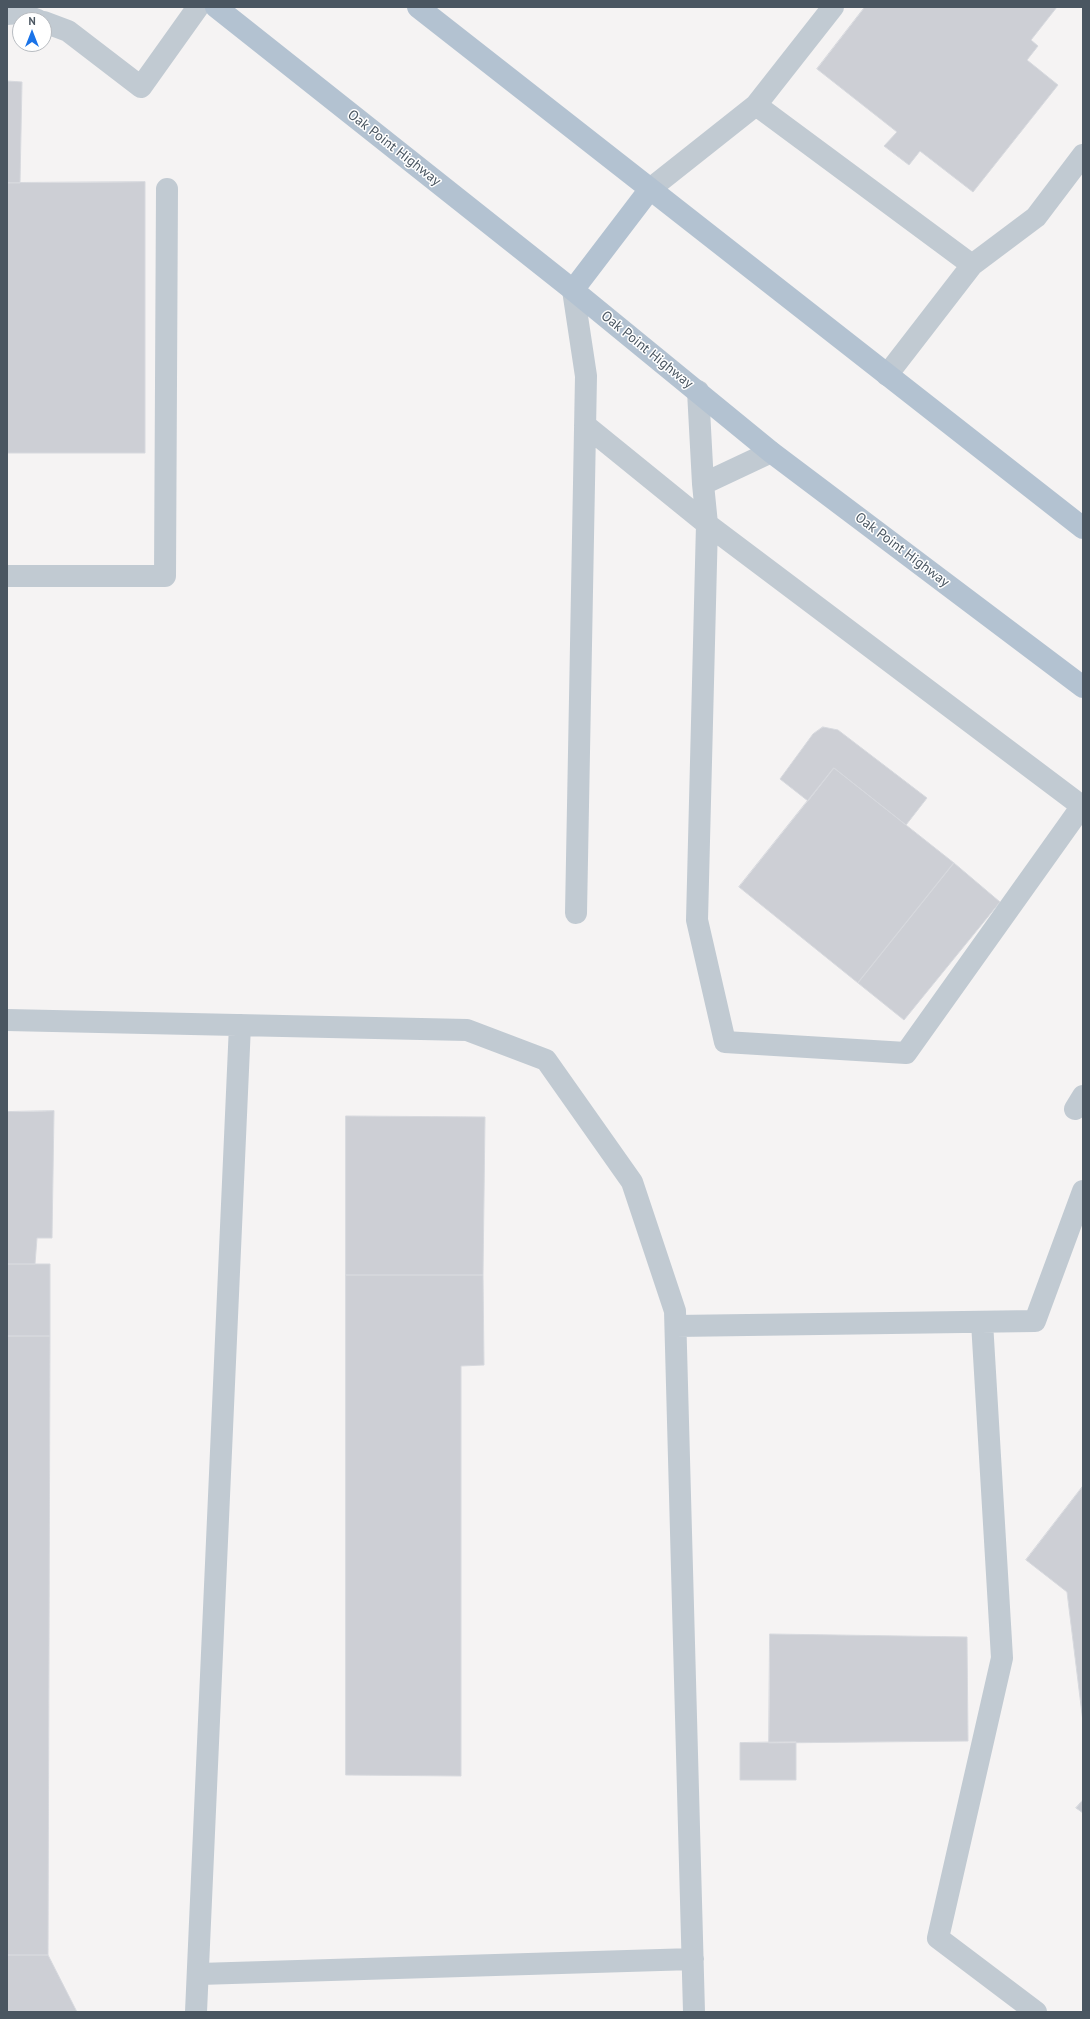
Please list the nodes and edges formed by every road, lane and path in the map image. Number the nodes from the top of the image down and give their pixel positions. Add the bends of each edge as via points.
1 (198, 7) edge
2 (216, 7) edge
3 (418, 7) edge
4 (834, 7) edge
5 (52, 25) edge
6 (756, 105) junction
7 (1083, 155) edge
8 (167, 189) dead end
9 (650, 189) junction
10 (972, 265) junction
11 (573, 290) junction
12 (887, 375) junction
13 (698, 391) junction
14 (585, 425) junction
15 (771, 452) junction
16 (703, 484) junction
17 (707, 524) junction
18 (1083, 528) edge
19 (7, 576) edge
20 (1083, 687) edge
21 (1082, 806) edge
22 (576, 913) dead end
23 (7, 1020) edge
24 (240, 1025) junction
25 (1083, 1192) edge
26 (982, 1322) junction
27 (676, 1326) junction
28 (693, 1959) junction
29 (199, 1974) junction
30 (196, 2012) edge
31 (694, 2012) edge
32 (1036, 2012) edge

1 - 5 lane via 141,87 68,31
2 - 11 main road, Oak Point Highway
3 - 9 main road
4 - 6 lane
6 - 9 lane
6 - 10 lane
7 - 10 lane via 1036,217
8 - 19 lane via 165,576
9 - 11 main road
9 - 12 main road
10 - 12 lane
11 - 13 main road, Oak Point Highway
11 - 14 lane via 586,376
12 - 18 main road
13 - 15 main road, Oak Point Highway
13 - 16 lane
14 - 17 lane
14 - 22 lane
15 - 16 lane
15 - 20 main road, Oak Point Highway
16 - 17 lane
17 - 21 lane
17 - 21 lane via 697,920 725,1042 906,1053
23 - 24 lane
24 - 27 lane via 467,1030 546,1060 632,1182 675,1311
24 - 29 lane
25 - 26 lane via 1035,1321
26 - 27 lane
26 - 32 lane via 1002,1658 938,1938
27 - 28 lane
28 - 29 lane
28 - 31 lane
29 - 30 lane

